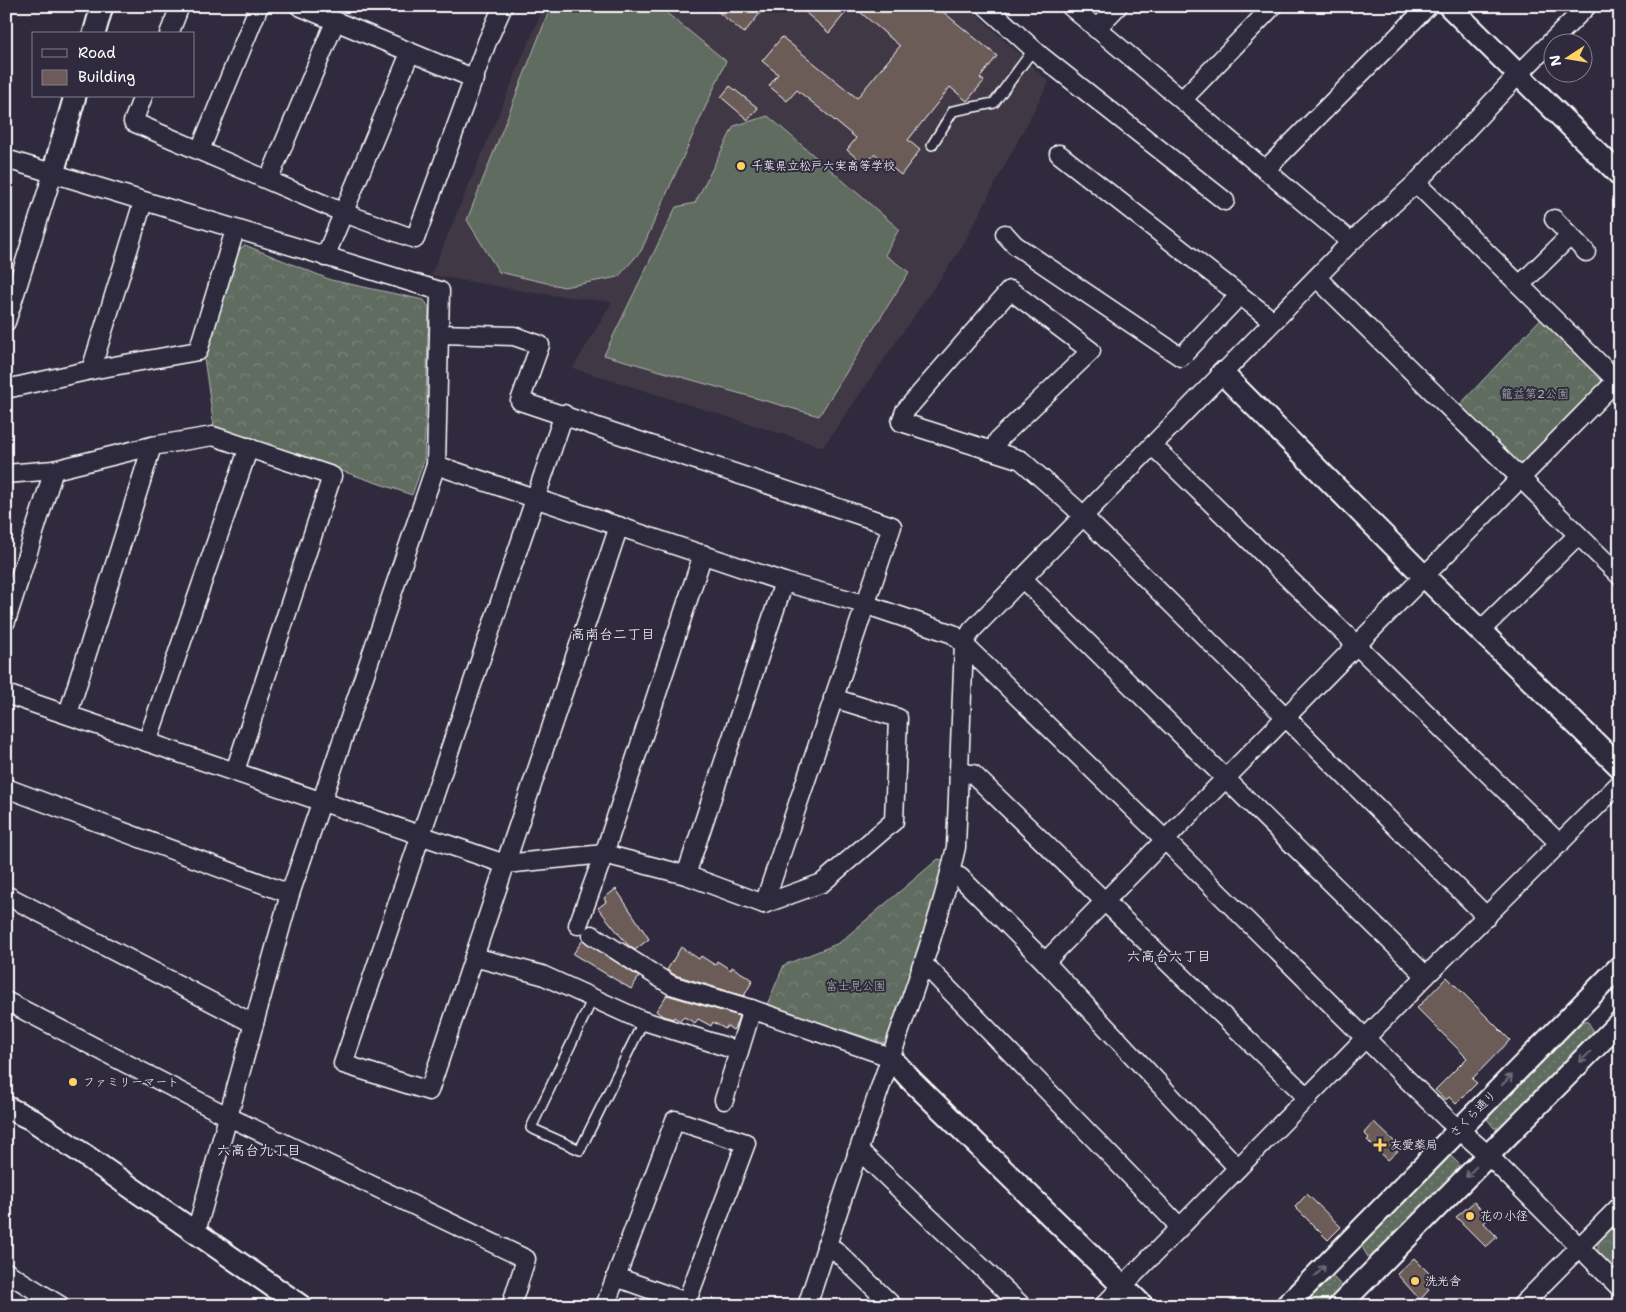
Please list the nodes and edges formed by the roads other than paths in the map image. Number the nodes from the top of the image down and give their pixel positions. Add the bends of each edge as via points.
1 (102, 6) edge
2 (180, 6) edge
3 (259, 6) edge
4 (299, 6) edge
5 (503, 6) edge
6 (986, 6) edge
7 (1070, 6) edge
8 (1118, 6) edge
9 (1273, 6) edge
10 (1428, 6) edge
11 (1449, 6) edge
12 (1587, 6) edge
13 (335, 22) junction
14 (1096, 29) junction
15 (95, 32) edge
16 (170, 32) edge
17 (1033, 50) junction
18 (410, 53) junction
19 (1518, 75) junction
20 (475, 79) junction
21 (75, 98) edge
22 (142, 98) edge
23 (1183, 98) junction
24 (932, 145) dead end
25 (200, 150) junction
26 (1059, 154) dead end
27 (6, 160) edge
28 (1266, 169) junction
29 (53, 174) junction
30 (1620, 175) edge
31 (269, 179) junction
32 (1416, 183) junction
33 (1225, 201) dead end
34 (143, 202) junction
35 (344, 213) junction
36 (1554, 219) dead end
37 (235, 230) junction
38 (1005, 234) dead end
39 (1570, 236) junction
40 (1351, 242) junction
41 (1586, 252) dead end
42 (325, 257) junction
43 (1317, 278) junction
44 (1520, 285) junction
45 (1240, 296) junction
46 (1273, 321) junction
47 (6, 322) edge
48 (440, 334) junction
49 (91, 370) junction
50 (1222, 373) junction
51 (1619, 380) edge
52 (6, 389) edge
53 (564, 414) junction
54 (152, 446) junction
55 (1153, 446) junction
56 (249, 447) junction
57 (994, 451) junction
58 (436, 465) junction
59 (54, 470) junction
60 (6, 474) edge
61 (1520, 478) junction
62 (535, 499) junction
63 (1082, 516) junction
64 (619, 526) junction
65 (1578, 535) junction
66 (703, 554) junction
67 (1424, 576) junction
68 (1620, 576) edge
69 (1022, 578) junction
70 (784, 582) junction
71 (864, 604) junction
72 (6, 621) edge
73 (1480, 631) junction
74 (964, 643) junction
75 (1355, 646) junction
76 (6, 694) edge
77 (833, 698) junction
78 (68, 714) junction
79 (1286, 716) junction
80 (147, 742) junction
81 (1620, 767) edge
82 (235, 771) junction
83 (958, 773) junction
84 (1226, 777) junction
85 (1620, 783) edge
86 (6, 788) edge
87 (320, 802) junction
88 (420, 836) junction
89 (1165, 840) junction
90 (1560, 844) junction
91 (604, 854) junction
92 (505, 864) junction
93 (950, 873) junction
94 (686, 875) junction
95 (290, 894) junction
96 (6, 895) edge
97 (1104, 902) junction
98 (764, 904) junction
99 (1488, 916) junction
100 (474, 957) junction
101 (1045, 962) junction
102 (1620, 966) edge
103 (921, 967) junction
104 (1426, 976) junction
105 (593, 998) junction
106 (6, 1001) edge
107 (752, 1009) junction
108 (644, 1020) junction
109 (1620, 1022) edge
110 (254, 1024) junction
111 (1367, 1038) junction
112 (739, 1051) junction
113 (890, 1057) junction
114 (1308, 1098) junction
115 (724, 1100) dead end
116 (6, 1107) edge
117 (230, 1117) junction
118 (1459, 1127) junction
119 (857, 1153) junction
120 (1488, 1155) junction
121 (1238, 1168) junction
122 (1620, 1206) edge
123 (1180, 1227) junction
124 (196, 1232) junction
125 (826, 1245) junction
126 (1579, 1248) junction
127 (6, 1272) edge
128 (616, 1277) junction
129 (1122, 1286) junction
130 (1620, 1288) edge
131 (686, 1304) edge
132 (61, 1306) edge
133 (301, 1306) edge
134 (511, 1306) edge
135 (605, 1306) edge
136 (807, 1306) edge
137 (893, 1306) edge
138 (1022, 1306) edge
139 (1103, 1306) edge
140 (1143, 1306) edge
141 (1286, 1306) edge
142 (1339, 1306) edge
143 (1522, 1306) edge

1 - 15 street
2 - 16 street
3 - 25 street
4 - 13 street
5 - 20 street
6 - 17 street
7 - 14 street
8 - 14 street
9 - 23 street
10 - 28 street
11 - 19 street
12 - 19 street
13 - 18 street
13 - 31 street
14 - 23 street
17 - 24 lane via 994,103 953,111
17 - 33 street
18 - 20 street
18 - 35 street
19 - 30 street
19 - 32 street
20 - 35 street via 414,239
21 - 29 street
22 - 25 street via 133,122
23 - 28 street
25 - 31 street
26 - 45 street
27 - 29 street
28 - 40 street
29 - 34 street
29 - 47 street
31 - 35 street
32 - 40 street
32 - 44 street
34 - 37 street
34 - 49 street
35 - 42 street
36 - 39 street
37 - 42 street
37 - 49 street via 198,351
38 - 45 street via 1015,245 1181,357
39 - 41 street
39 - 44 street
40 - 43 street
42 - 48 street via 440,291
43 - 46 street
43 - 61 street
44 - 51 street
45 - 46 street
46 - 50 street
48 - 53 street via 514,336 540,345 520,401
48 - 58 street
49 - 52 street
50 - 55 street
50 - 67 street
51 - 61 street
53 - 62 street
53 - 71 street via 892,526
54 - 56 street via 213,436
54 - 59 street
54 - 78 street
55 - 63 street
55 - 75 street
56 - 80 street
56 - 82 street via 332,476
57 - 57 street via 998,440 1091,351 1010,290 905,411 901,422
57 - 63 street via 1021,460
58 - 62 street
58 - 87 street
59 - 60 street
59 - 72 street
61 - 65 street
61 - 67 street
62 - 64 street
62 - 88 street
63 - 69 street
63 - 79 street
64 - 66 street
64 - 92 street
65 - 68 street
65 - 73 street
66 - 70 street
66 - 91 street
67 - 73 street
67 - 75 street
69 - 74 street via 972,630
69 - 84 street
70 - 71 street
70 - 94 street
71 - 74 street via 953,634
71 - 77 street
73 - 81 street
74 - 83 street
74 - 89 street
75 - 79 street
75 - 90 street
76 - 78 street
77 - 98 street
77 - 98 street via 898,718 894,821 822,883
78 - 80 street
79 - 84 street
79 - 99 street
80 - 82 street
82 - 87 street
83 - 93 street via 956,847
83 - 97 street via 973,774
84 - 89 street
84 - 104 street
85 - 90 street
86 - 95 street
87 - 88 street
87 - 95 street
88 - 92 street
88 - 100 street via 343,1064 429,1092
89 - 97 street
89 - 111 street
90 - 99 street
91 - 92 street
91 - 94 street
91 - 107 street via 585,930 671,985
92 - 100 street
93 - 101 street via 960,877
93 - 103 street
94 - 98 street
95 - 110 street
96 - 110 street
97 - 101 street
97 - 114 street
99 - 104 street
100 - 105 street via 542,975
101 - 121 street
118 -> 102 street, さくら通り
103 - 113 street
103 - 123 street via 930,970
104 - 111 street
105 - 108 street
105 - 108 lane via 531,1128 580,1150
106 - 117 street
107 - 112 street
107 - 113 street
108 - 112 street
109 -> 120 street
110 - 117 street
111 - 114 street
111 - 118 street via 1447,1119
112 - 115 street
113 - 119 street
113 - 129 street
114 - 121 street
116 - 124 street via 31,1119
117 - 124 street
117 - 134 street via 526,1259
118 - 120 street
141 -> 118 street, さくら通り
119 - 125 street
119 - 138 street via 866,1157
120 - 126 street
120 -> 142 street
121 - 123 street
122 - 126 street
123 - 129 street
124 - 133 street
125 - 136 street
125 - 137 street
126 - 130 street
126 - 143 street
127 - 132 street
128 - 131 street
128 - 131 street via 674,1120 746,1144
128 - 135 street
129 - 139 street
129 - 140 street

